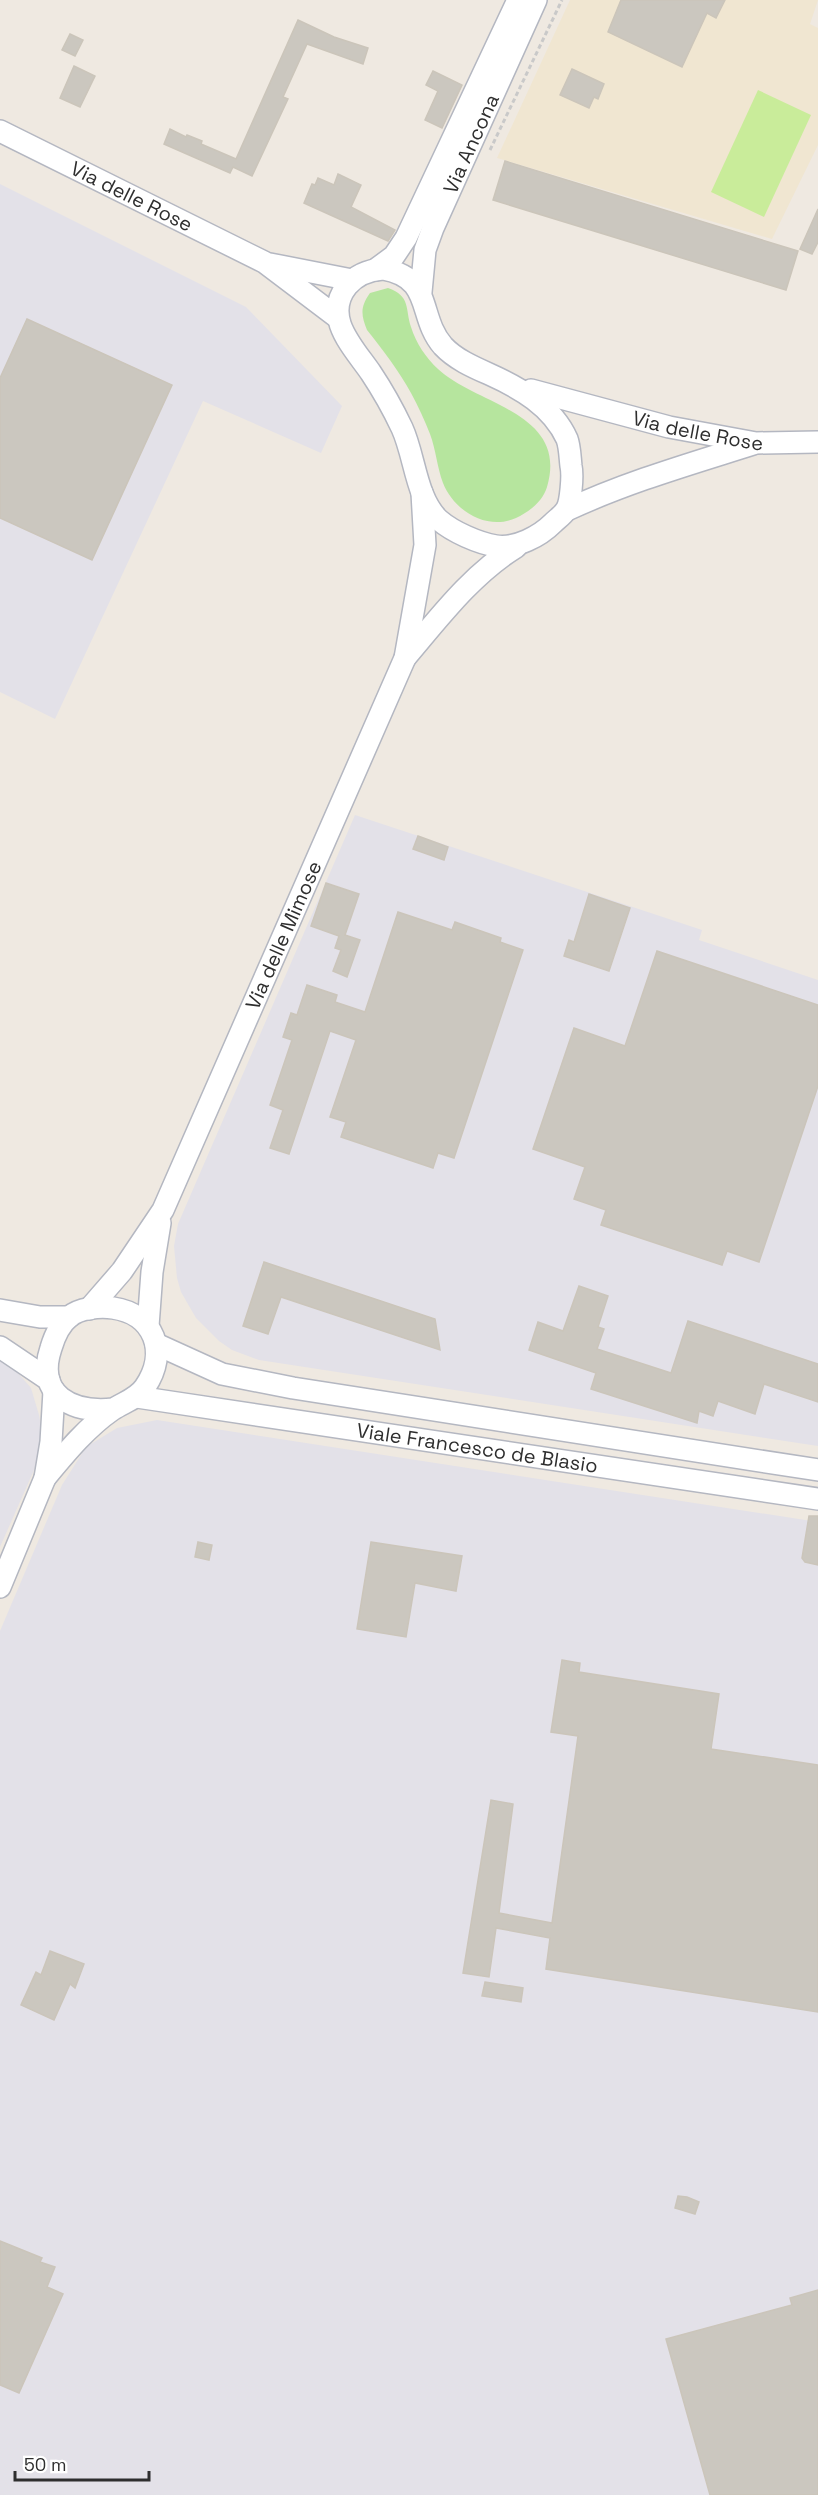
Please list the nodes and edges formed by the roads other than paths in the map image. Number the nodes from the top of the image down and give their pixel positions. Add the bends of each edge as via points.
1 (518, 0) edge
2 (536, 0) edge
3 (0, 131) edge
4 (264, 262) junction
5 (375, 270) junction
6 (352, 280) junction
7 (421, 292) junction
8 (338, 318) junction
9 (516, 386) junction
10 (818, 442) edge
11 (756, 443) junction
12 (422, 492) junction
13 (567, 510) junction
14 (522, 542) junction
15 (405, 658) junction
16 (162, 1209) junction
17 (89, 1309) junction
18 (0, 1310) edge
19 (69, 1317) junction
20 (152, 1335) junction
21 (0, 1347) edge
22 (51, 1386) junction
23 (137, 1397) junction
24 (113, 1409) junction
25 (818, 1470) edge
26 (45, 1479) junction
27 (818, 1499) edge
28 (0, 1587) edge

1 - 5 street, Via Ancona via 406,238 394,256
2 - 7 street, Via Ancona via 425,250
3 - 4 street, Via delle Rose
4 - 6 street, Via delle Rose
4 - 8 street, Via delle Rose
5 - 6 street, Via Ancona
5 - 7 street via 404,275
6 - 8 street via 341,298
7 - 9 street via 442,345 467,365
8 - 12 street via 347,341 391,404 409,443
9 - 11 street, Via delle Rose via 669,427
9 - 13 street via 547,409 567,440 573,474
10 - 11 street
11 - 13 street, Via delle Rose via 657,474
12 - 14 street via 438,519 465,536 498,547
12 - 15 street, Via delle Mimose via 424,545
13 - 14 street, Via delle Rose via 544,531
14 - 15 street, Via delle Mimose via 491,562
15 - 16 street, Via delle Mimose
16 - 17 street, Via delle Mimose via 122,1271
16 - 20 street, Via delle Mimose via 152,1272
17 - 19 street
17 - 20 street via 131,1311
18 - 19 street
19 - 22 street via 54,1338 47,1368
20 - 23 street via 154,1369
20 - 25 street, Viale Francesco de Blasio via 222,1374
21 - 22 street
22 - 24 street via 65,1403 96,1411
22 - 26 street via 51,1442
23 - 24 street
23 - 27 street, Viale Francesco de Blasio
24 - 26 street via 68,1450
26 - 28 street

